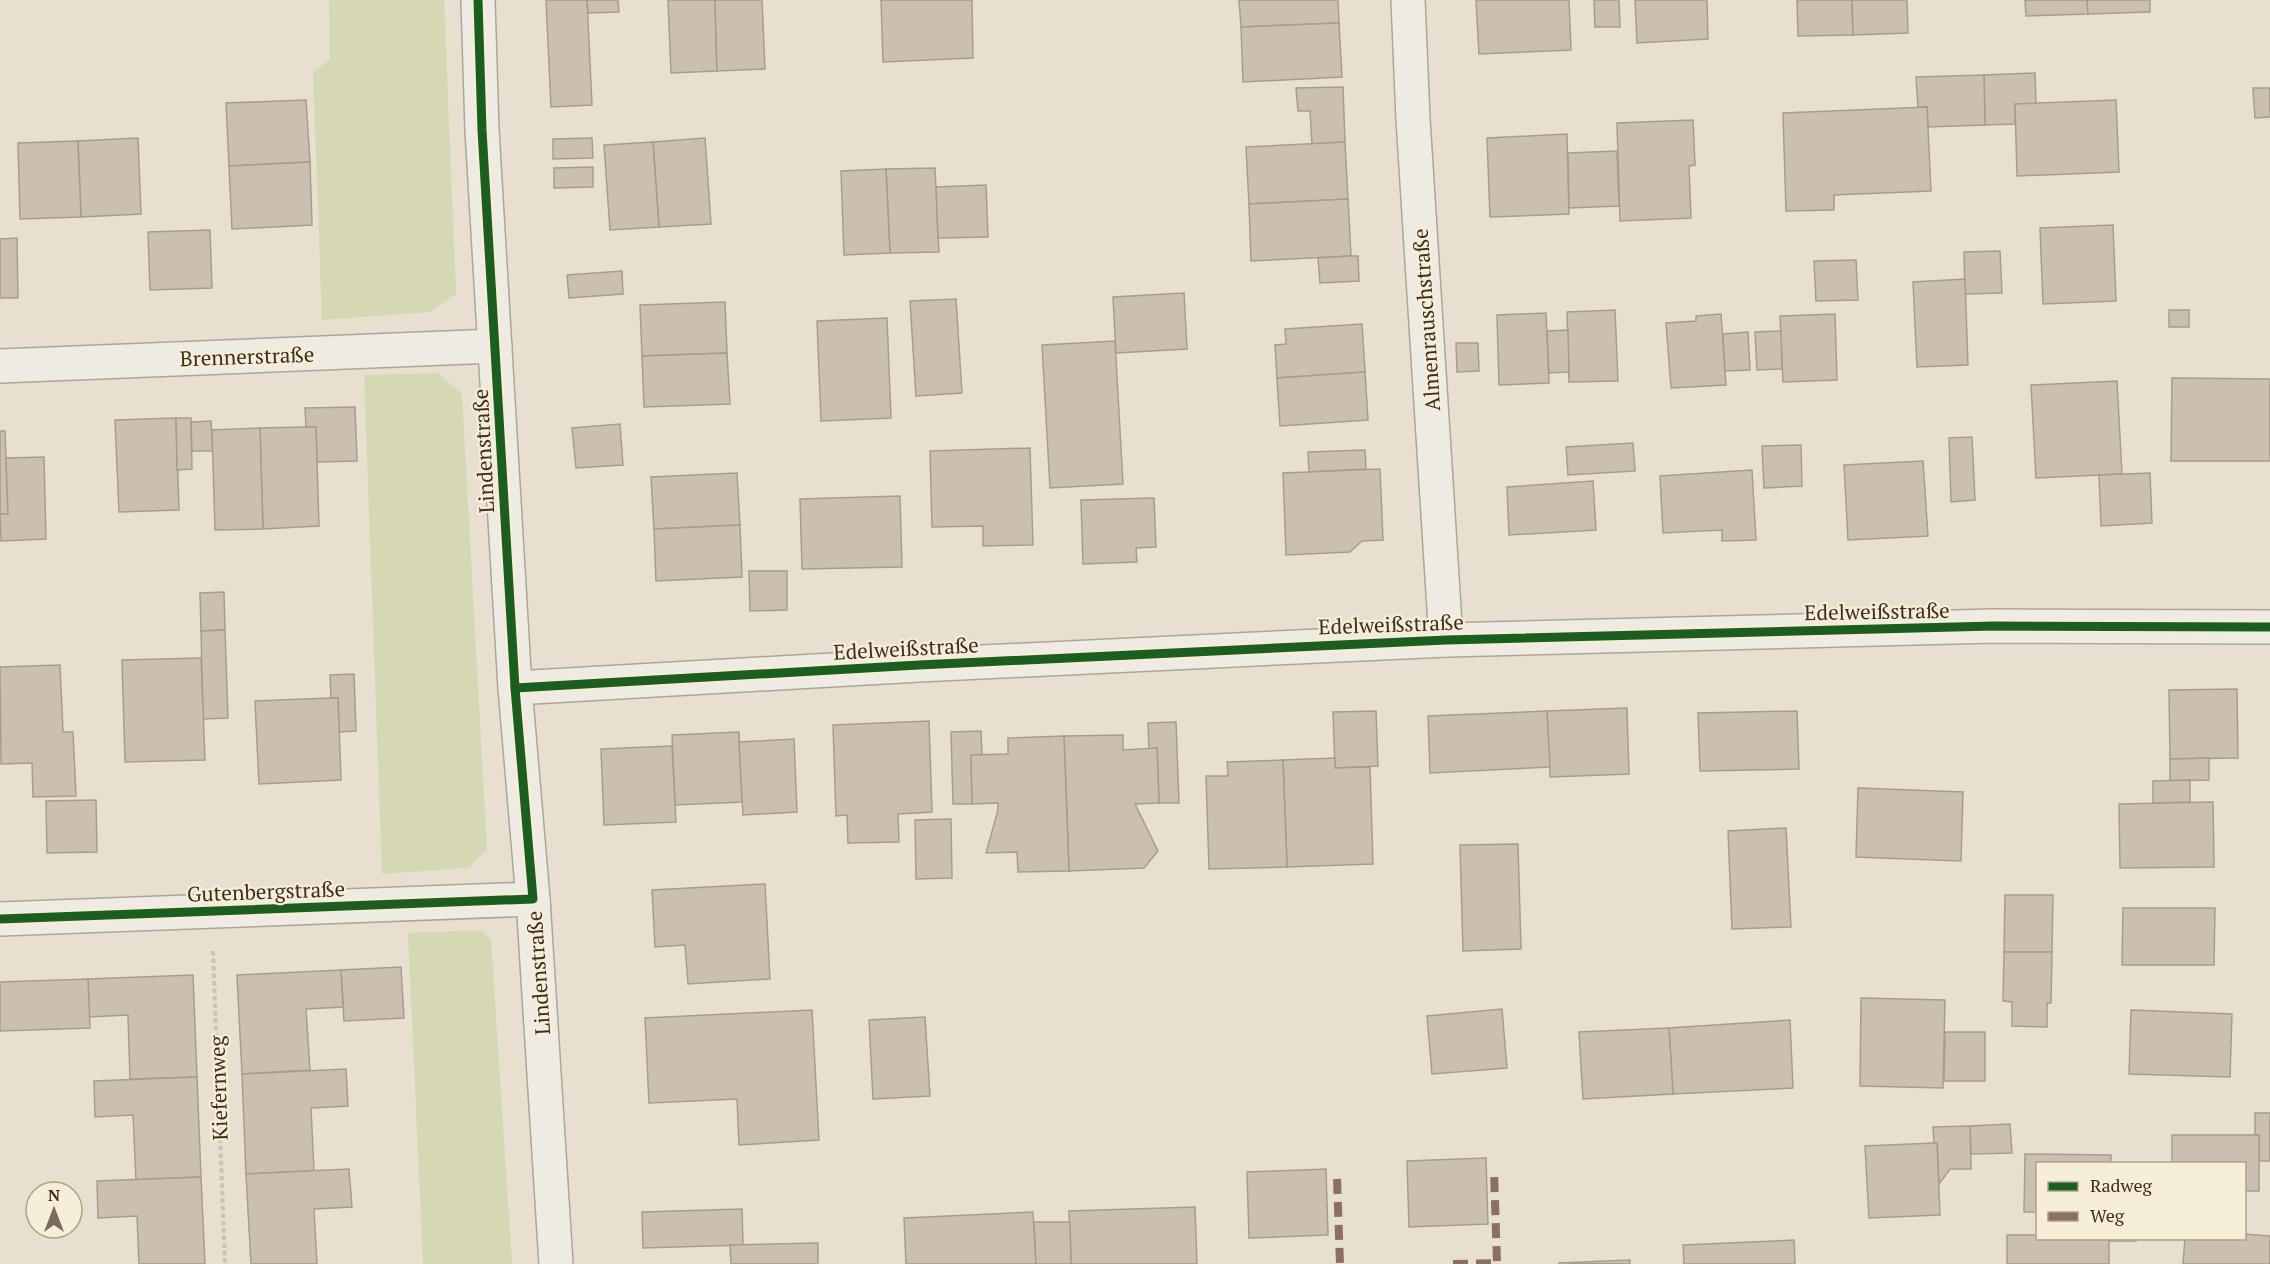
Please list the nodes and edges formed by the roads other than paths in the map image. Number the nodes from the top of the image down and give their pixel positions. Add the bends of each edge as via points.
1 (477, 0) edge
2 (1408, 0) edge
3 (495, 346) junction
4 (0, 366) edge
5 (2270, 627) edge
6 (1446, 640) junction
7 (515, 688) junction
8 (533, 899) junction
9 (0, 919) edge
10 (556, 1264) edge

1 - 3 street, Lindenstraße
2 - 6 street, Almenrauschstraße
3 - 4 street, Brennerstraße
3 - 7 street, Lindenstraße
5 - 6 street, Edelweißstraße via 1994,626
6 - 7 street, Edelweißstraße
7 - 8 street, Lindenstraße
8 - 9 street, Gutenbergstraße
8 - 10 street, Lindenstraße

